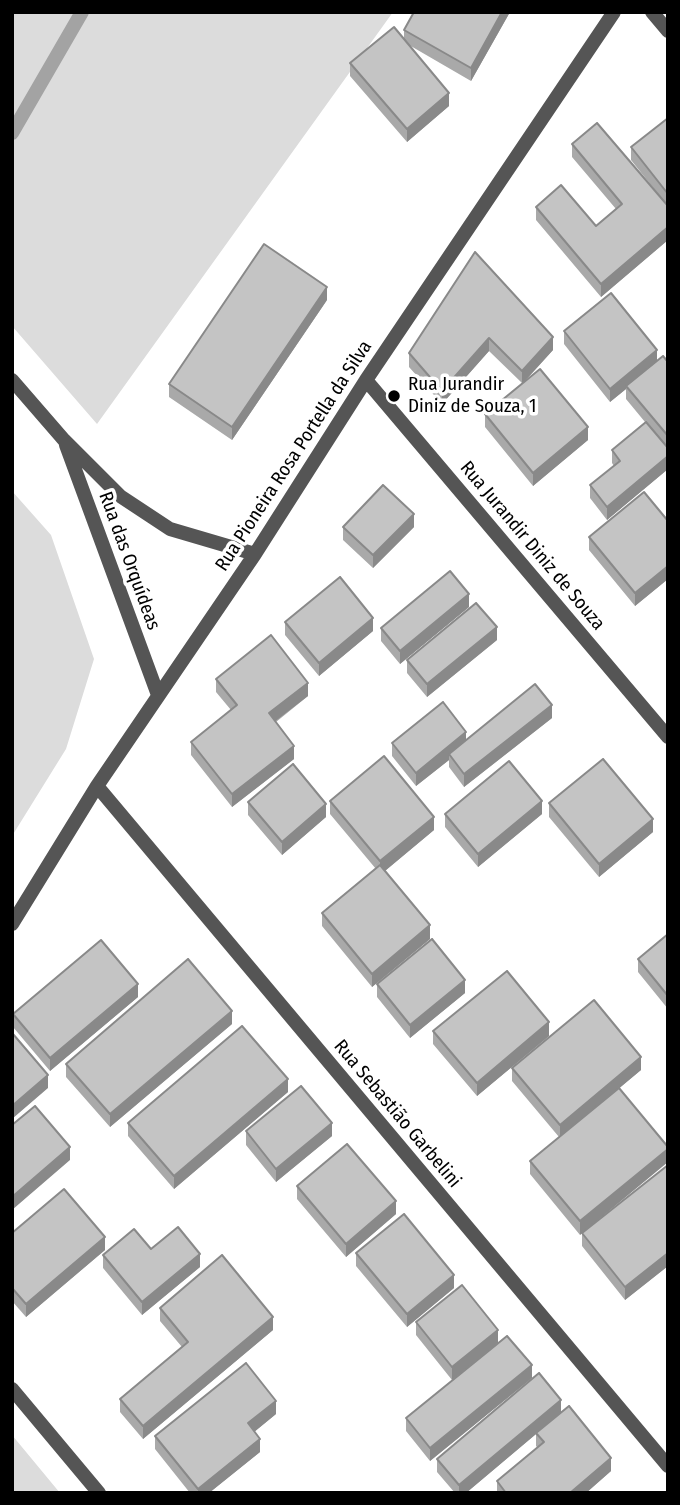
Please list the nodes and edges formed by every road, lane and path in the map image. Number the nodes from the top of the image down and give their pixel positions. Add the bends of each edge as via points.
1 (614, 12) edge
2 (652, 12) edge
3 (668, 31) edge
4 (12, 380) edge
5 (366, 380) junction
6 (64, 440) junction
7 (255, 554) junction
8 (158, 695) junction
9 (668, 737) edge
10 (97, 786) junction
11 (12, 924) edge
12 (12, 1389) edge
13 (668, 1466) edge
14 (99, 1493) edge

1 - 5 street, Rua Pioneira Rosa Portella da Silva
2 - 3 street
4 - 6 street, Rua das Orquídeas
5 - 7 street, Rua Pioneira Rosa Portella da Silva
5 - 9 street, Rua Jurandir Diniz de Souza
6 - 7 street, Rua das Orquídeas via 120,496 170,529
6 - 8 street, Rua das Orquídeas
7 - 8 street, Rua Pioneira Rosa Portella da Silva
8 - 10 street, Rua Pioneira Rosa Portella da Silva
10 - 11 street, Rua Pioneira Rosa Portella da Silva
10 - 13 street, Rua Sebastião Garbelini
12 - 14 street

